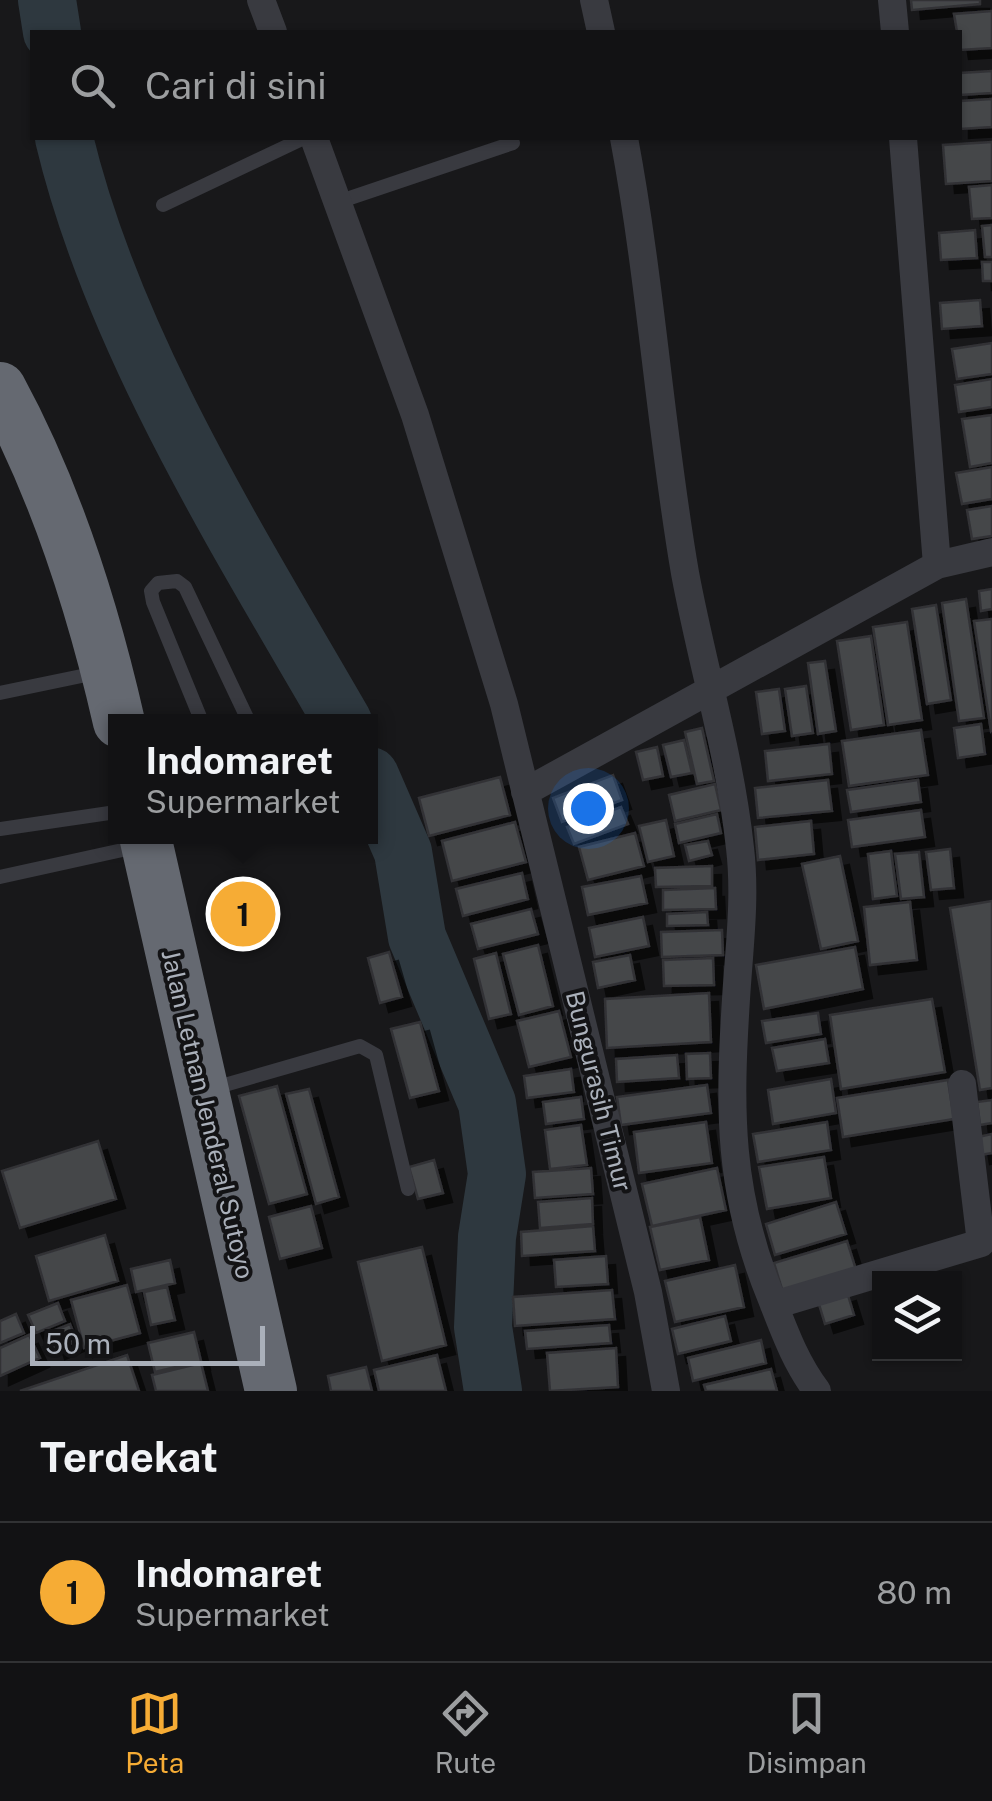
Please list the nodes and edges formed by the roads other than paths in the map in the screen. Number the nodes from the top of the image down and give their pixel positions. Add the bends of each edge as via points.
1 (261, 0) edge
2 (594, 0) edge
3 (892, 0) edge
4 (272, 30) edge
5 (602, 30) edge
6 (895, 30) edge
7 (300, 140) edge
8 (315, 140) edge
9 (624, 140) edge
10 (903, 140) edge
11 (512, 144) dead end
12 (338, 202) junction
13 (163, 206) dead end
14 (3, 400) edge
15 (992, 552) edge
16 (937, 565) junction
17 (106, 670) junction
18 (711, 690) junction
19 (0, 693) edge
20 (117, 714) edge
21 (199, 714) edge
22 (246, 714) edge
23 (525, 792) junction
24 (0, 829) edge
25 (108, 831) edge
26 (108, 840) edge
27 (139, 844) edge
28 (0, 876) edge
29 (962, 1084) dead end
30 (202, 1092) junction
31 (408, 1189) dead end
32 (986, 1242) edge
33 (774, 1304) junction
34 (272, 1391) edge
35 (666, 1391) edge
36 (818, 1391) edge

1 - 4 street
2 - 5 street
3 - 6 street
7 - 13 lane
8 - 12 street, Bungurasih Timur
9 - 18 street via 644,240 658,392 686,574
10 - 16 street
11 - 12 lane
12 - 23 street, Bungurasih Timur via 456,545
14 - 17 highway via 82,584
15 - 16 street
16 - 18 street
17 - 19 lane
17 - 20 highway
18 - 23 street
18 - 33 street via 730,762 741,853 730,1126 742,1218
21 - 22 lane via 152,602 158,583 185,586
23 - 35 street, Bungurasih Timur via 644,1273
24 - 25 lane
26 - 28 lane
27 - 30 highway, Jalan Letnan Jenderal Sutoyo
29 - 32 street
30 - 31 lane via 368,1048 376,1055
30 - 34 highway, Jalan Letnan Jenderal Sutoyo
32 - 33 street
33 - 36 street via 799,1367

